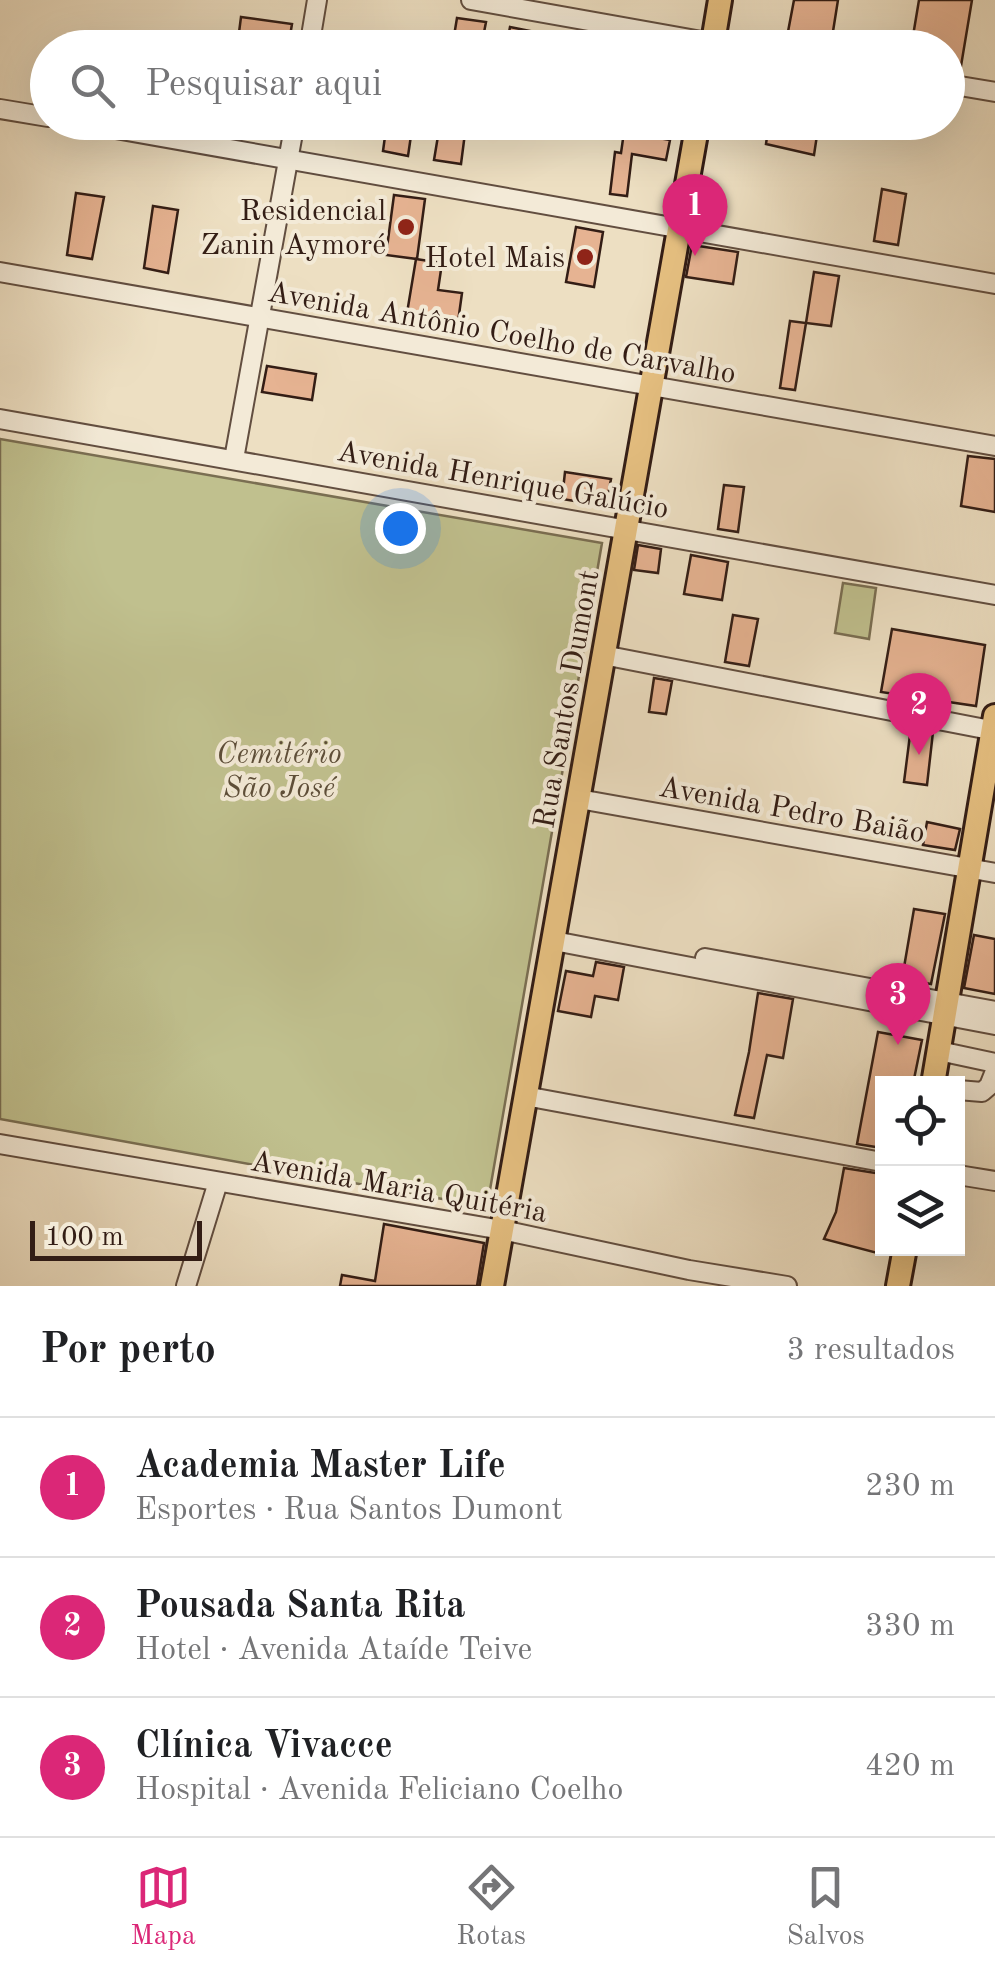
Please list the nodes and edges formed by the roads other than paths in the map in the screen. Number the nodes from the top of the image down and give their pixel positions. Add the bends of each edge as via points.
1 (317, 0) edge
2 (471, 0) edge
3 (720, 0) edge
4 (312, 30) edge
5 (632, 30) edge
6 (715, 30) edge
7 (965, 87) edge
8 (995, 92) edge
9 (0, 109) edge
10 (30, 115) edge
11 (176, 140) edge
12 (292, 140) edge
13 (695, 140) edge
14 (288, 160) junction
15 (678, 230) junction
16 (0, 272) edge
17 (995, 284) edge
18 (261, 318) junction
19 (651, 386) junction
20 (0, 419) edge
21 (995, 446) edge
22 (234, 460) junction
23 (626, 528) junction
24 (995, 595) edge
25 (603, 655) junction
26 (994, 728) edge
27 (579, 799) junction
28 (970, 869) junction
29 (995, 873) edge
30 (556, 936) junction
31 (946, 1009) junction
32 (995, 1011) edge
33 (995, 1026) edge
34 (938, 1051) junction
35 (995, 1062) edge
36 (995, 1071) edge
37 (934, 1076) edge
38 (965, 1091) edge
39 (525, 1096) junction
40 (0, 1144) edge
41 (875, 1161) edge
42 (965, 1175) edge
43 (995, 1181) edge
44 (218, 1182) junction
45 (502, 1230) junction
46 (903, 1256) edge
47 (186, 1286) edge
48 (492, 1286) edge
49 (787, 1286) edge
50 (898, 1286) edge

1 - 4 street
2 - 5 street
3 - 6 main road
7 - 8 street
9 - 10 street
11 - 14 street
12 - 14 street
13 - 15 main road, Rua Santos Dumont
14 - 15 street
14 - 18 street
15 - 17 street
15 - 19 main road, Rua Santos Dumont
16 - 18 street, Avenida Antônio Coelho de Carvalho
18 - 19 street, Avenida Antônio Coelho de Carvalho
18 - 22 street
19 - 21 street, Avenida Antônio Coelho de Carvalho
19 - 23 main road, Rua Santos Dumont
20 - 22 street, Avenida Henrique Galúcio
22 - 23 street, Avenida Henrique Galúcio
23 - 24 street, Avenida Henrique Galúcio
23 - 25 main road, Rua Santos Dumont
25 - 26 street
25 - 27 main road, Rua Santos Dumont
26 - 28 main road
27 - 28 street, Avenida Pedro Baião
27 - 30 main road, Rua Santos Dumont
28 - 29 street, Avenida Pedro Baião
28 - 31 main road
30 - 31 street
30 - 39 main road, Rua Santos Dumont
31 - 32 street
31 - 33 street
31 - 34 main road
34 - 35 street
34 - 37 main road
36 - 38 street via 982,1092
39 - 41 street
39 - 45 main road, Rua Santos Dumont
40 - 44 street, Avenida Maria Quitéria
42 - 43 street
44 - 45 street, Avenida Maria Quitéria
44 - 47 street
45 - 48 main road, Rua Santos Dumont
45 - 49 street, Avenida Maria Quitéria
46 - 50 main road

